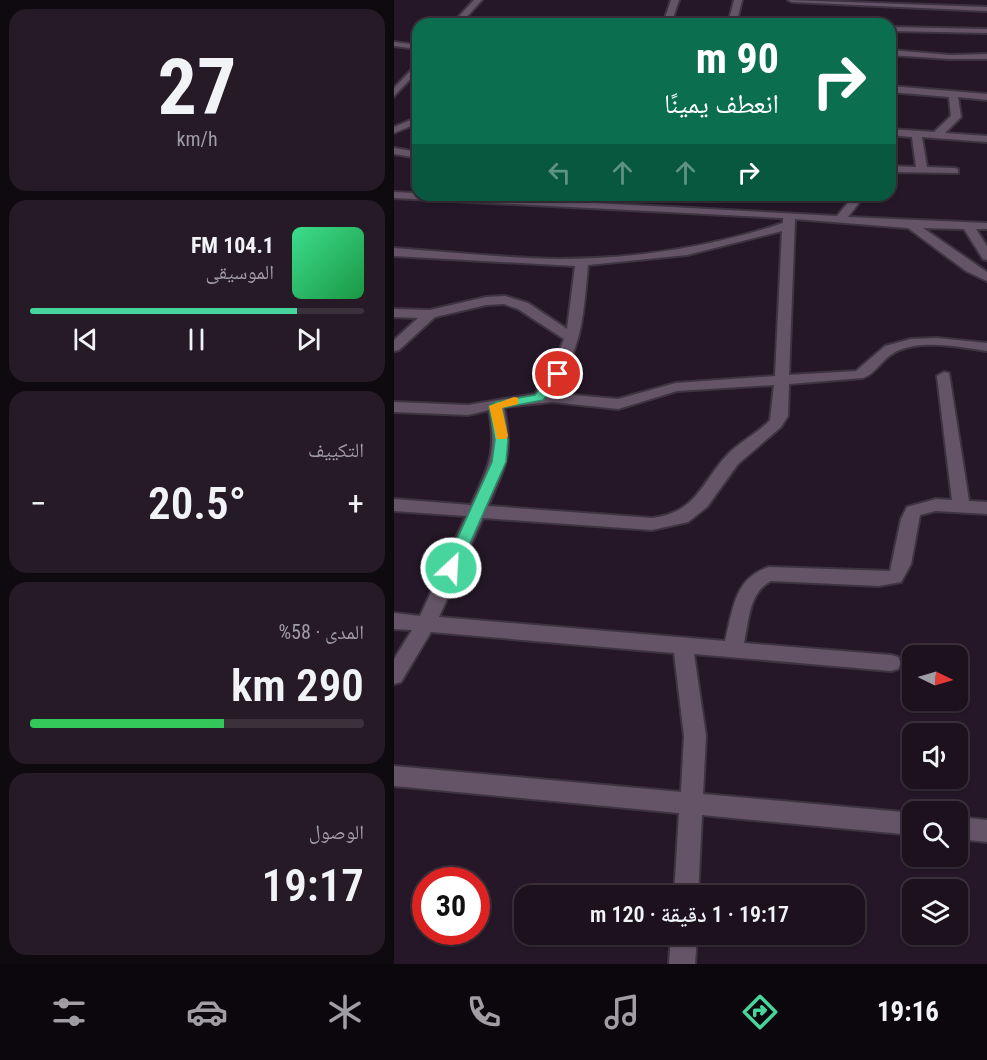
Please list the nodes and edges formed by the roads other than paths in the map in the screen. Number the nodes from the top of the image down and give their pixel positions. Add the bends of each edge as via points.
1 (478, 0) edge
2 (675, 0) edge
3 (738, 0) edge
4 (792, 0) edge
5 (860, 2) edge
6 (986, 9) edge
7 (462, 18) edge
8 (669, 18) edge
9 (734, 18) edge
10 (903, 18) junction
11 (896, 24) edge
12 (896, 30) edge
13 (986, 31) edge
14 (394, 44) edge
15 (412, 46) edge
16 (896, 52) edge
17 (986, 56) edge
18 (412, 73) edge
19 (896, 89) edge
20 (394, 93) edge
21 (953, 96) junction
22 (986, 97) edge
23 (412, 122) edge
24 (394, 130) edge
25 (896, 132) edge
26 (917, 134) junction
27 (936, 136) junction
28 (986, 139) edge
29 (394, 151) edge
30 (412, 154) edge
31 (896, 169) edge
32 (922, 170) junction
33 (955, 171) dead end
34 (394, 195) edge
35 (412, 196) edge
36 (510, 201) edge
37 (610, 201) edge
38 (853, 201) edge
39 (607, 206) junction
40 (789, 220) junction
41 (841, 220) junction
42 (911, 225) junction
43 (968, 226) junction
44 (986, 226) edge
45 (394, 252) edge
46 (986, 256) edge
47 (582, 262) junction
48 (986, 277) edge
49 (394, 313) edge
50 (430, 314) junction
51 (573, 339) junction
52 (394, 347) edge
53 (986, 348) edge
54 (944, 376) dead end
55 (783, 381) junction
56 (539, 398) junction
57 (496, 406) junction
58 (394, 407) edge
59 (394, 505) edge
60 (961, 506) junction
61 (986, 508) edge
62 (477, 513) junction
63 (394, 621) edge
64 (426, 624) junction
65 (684, 645) junction
66 (733, 650) junction
67 (891, 663) dead end
68 (394, 676) edge
69 (394, 776) edge
70 (693, 803) junction
71 (902, 823) edge
72 (968, 829) edge
73 (986, 831) edge
74 (687, 885) edge
75 (683, 945) edge
76 (682, 964) edge

1 - 7 street
2 - 8 street
3 - 9 street
4 - 5 street
5 - 10 street
6 - 10 street
10 - 11 street
10 - 12 street
10 - 13 street
14 - 15 street
16 - 17 street
18 - 20 street
19 - 21 street
21 - 22 street
21 - 27 street via 958,114
23 - 24 street
25 - 26 street
26 - 27 street
26 - 32 street
27 - 28 street
29 - 30 street
31 - 32 street
32 - 33 street
34 - 35 street
36 - 39 street
37 - 39 street
38 - 41 street
39 - 40 street
40 - 41 street
40 - 47 street via 744,239 691,250
40 - 55 street
41 - 42 street
42 - 43 street
42 - 48 street
43 - 44 street
43 - 46 street
45 - 47 street
47 - 51 street
49 - 50 street
50 - 51 street via 505,300
50 - 52 street
51 - 56 street via 561,368
53 - 55 street via 943,343 899,345 858,375
54 - 60 street
55 - 56 street via 676,387 618,404
55 - 62 street via 780,416 775,425 732,459 708,497 684,518 652,524
56 - 57 street
57 - 58 street via 453,410
57 - 62 street via 502,448
59 - 62 street
60 - 61 street
60 - 66 street via 936,505 913,511 905,530 902,566 895,577 769,574 757,580 746,592
62 - 64 street
63 - 64 street
64 - 65 street
64 - 68 street
65 - 66 street
65 - 70 street via 695,736
66 - 67 street
69 - 70 street
70 - 71 street
70 - 74 street
72 - 73 street
75 - 76 street

